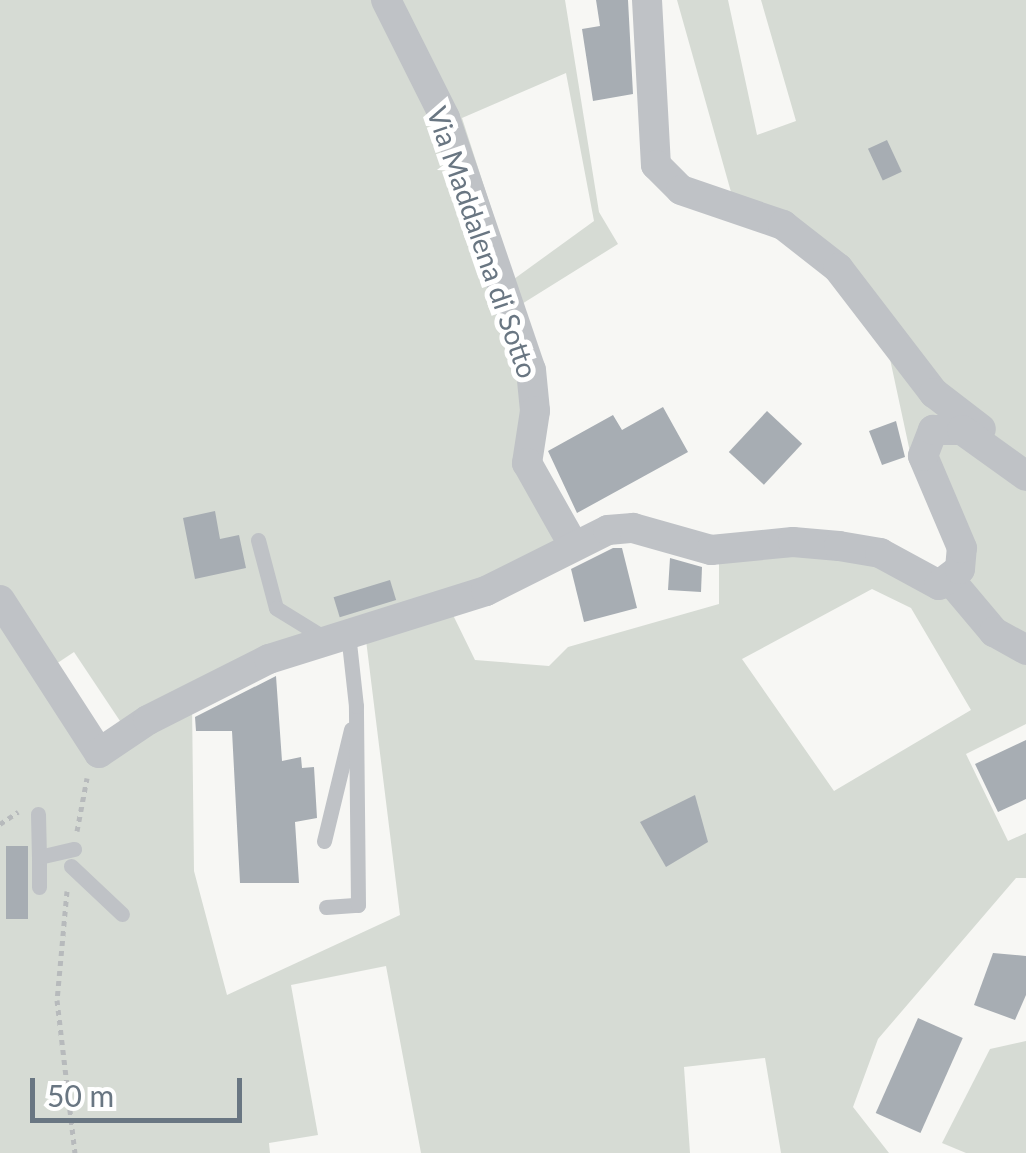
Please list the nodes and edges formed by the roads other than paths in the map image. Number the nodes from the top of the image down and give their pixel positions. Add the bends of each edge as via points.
1 (386, 0) edge
2 (647, 0) edge
3 (924, 380) junction
4 (924, 442) junction
5 (1026, 474) edge
6 (258, 540) dead end
7 (572, 543) junction
8 (951, 581) junction
9 (0, 600) edge
10 (338, 637) junction
11 (1026, 650) edge
12 (356, 706) junction
13 (38, 814) dead end
14 (324, 841) dead end
15 (39, 856) junction
16 (39, 887) dead end
17 (326, 907) dead end
18 (122, 914) dead end

1 - 7 street, Via Maddalena di Sotto via 444,118 531,370 535,410 527,463
2 - 3 street via 656,165 681,190 784,225 824,258
3 - 4 street
3 - 5 street
4 - 5 street via 948,425
4 - 8 street via 923,456 962,548 960,570
6 - 10 lane via 276,608
7 - 8 street via 633,528 711,550 793,542 839,546 880,553 939,585
7 - 10 street via 486,591
8 - 11 street via 994,632
9 - 10 street via 99,753 221,680
10 - 12 lane
12 - 14 lane
12 - 17 lane via 358,905
13 - 15 lane
15 - 16 lane
15 - 18 lane via 73,857

